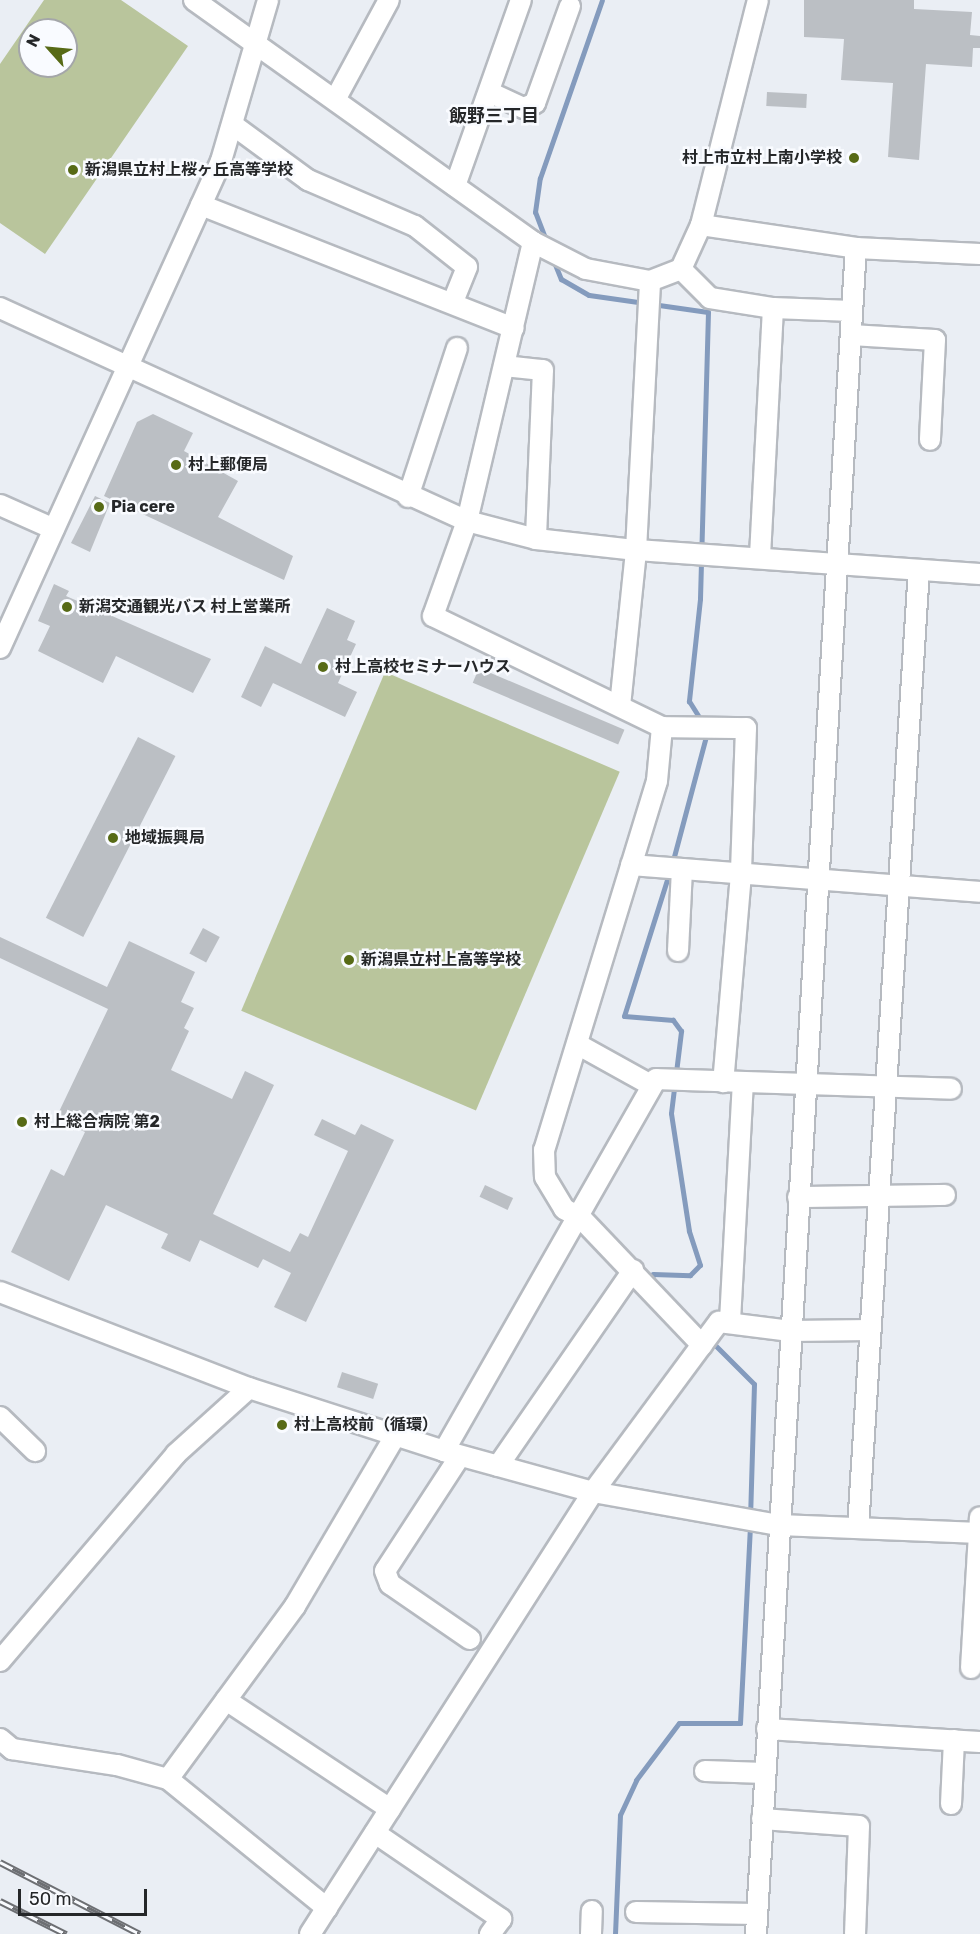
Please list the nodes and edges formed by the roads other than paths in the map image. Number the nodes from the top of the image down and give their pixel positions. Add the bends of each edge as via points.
1 (194, 0) edge
2 (268, 0) edge
3 (389, 0) edge
4 (521, 0) edge
5 (758, 0) edge
6 (570, 6) dead end
7 (258, 42) junction
8 (489, 92) junction
9 (336, 98) junction
10 (233, 125) junction
11 (455, 186) junction
12 (201, 205) junction
13 (701, 225) junction
14 (533, 242) junction
15 (856, 248) junction
16 (980, 254) edge
17 (681, 269) junction
18 (650, 281) junction
19 (453, 302) junction
20 (0, 308) edge
21 (773, 308) junction
22 (852, 311) junction
23 (514, 328) junction
24 (851, 335) junction
25 (458, 348) dead end
26 (504, 366) junction
27 (128, 368) junction
28 (930, 440) dead end
29 (408, 497) junction
30 (0, 505) edge
31 (467, 521) junction
32 (54, 529) junction
33 (536, 539) junction
34 (636, 550) junction
35 (760, 556) junction
36 (836, 564) junction
37 (919, 570) junction
38 (980, 574) edge
39 (0, 648) edge
40 (620, 706) junction
41 (662, 727) junction
42 (631, 865) junction
43 (682, 869) junction
44 (741, 874) junction
45 (818, 880) junction
46 (897, 886) junction
47 (980, 892) edge
48 (678, 951) dead end
49 (577, 1044) junction
50 (723, 1082) junction
51 (743, 1082) junction
52 (651, 1085) junction
53 (805, 1085) junction
54 (885, 1088) junction
55 (951, 1089) dead end
56 (945, 1195) dead end
57 (798, 1197) junction
58 (878, 1198) junction
59 (580, 1217) junction
60 (633, 1270) junction
61 (0, 1292) edge
62 (730, 1321) junction
63 (870, 1330) junction
64 (790, 1331) junction
65 (702, 1345) junction
66 (249, 1388) junction
67 (0, 1417) edge
68 (395, 1436) junction
69 (35, 1450) dead end
70 (452, 1454) junction
71 (498, 1466) junction
72 (593, 1492) junction
73 (779, 1525) junction
74 (858, 1528) junction
75 (980, 1528) edge
76 (470, 1639) dead end
77 (0, 1662) edge
78 (971, 1668) dead end
79 (226, 1700) junction
80 (767, 1729) junction
81 (0, 1739) edge
82 (954, 1740) junction
83 (980, 1742) edge
84 (705, 1771) dead end
85 (765, 1773) junction
86 (168, 1779) junction
87 (951, 1804) dead end
88 (390, 1809) junction
89 (762, 1819) junction
90 (375, 1833) junction
91 (327, 1908) junction
92 (592, 1911) dead end
93 (636, 1912) dead end
94 (757, 1914) junction
95 (310, 1934) edge
96 (490, 1934) edge
97 (591, 1934) edge
98 (756, 1934) edge
99 (766, 1934) edge
100 (855, 1934) edge

1 - 7 street
2 - 7 street
3 - 9 street
4 - 8 street
5 - 13 street
6 - 8 street via 535,103 524,108
7 - 9 street via 336,102
7 - 10 street
8 - 11 street
9 - 11 street
10 - 12 street
10 - 19 street via 308,180 415,226 467,267
11 - 14 street
12 - 19 street
12 - 27 street
13 - 15 street
13 - 17 street
14 - 18 street via 586,269
14 - 23 street
15 - 16 street
15 - 22 street
17 - 18 street
17 - 21 street via 710,298
18 - 34 street
19 - 23 street
20 - 27 street
21 - 22 street
21 - 35 street
22 - 24 street
23 - 26 street
24 - 28 street via 935,340
24 - 36 street
25 - 29 street
26 - 31 street
26 - 33 street via 543,370
27 - 29 street
27 - 32 street
29 - 31 street
30 - 32 street
31 - 33 street
31 - 40 street via 433,616
32 - 39 street
33 - 34 street
34 - 35 street
34 - 40 street
35 - 36 street
36 - 37 street
36 - 45 street
37 - 38 street
37 - 46 street
40 - 41 street
41 - 42 street via 657,781
41 - 44 street via 746,728
42 - 43 street
42 - 49 street
43 - 44 street
43 - 48 street
44 - 45 street
44 - 50 street
45 - 46 street
45 - 53 street
46 - 47 street
46 - 54 street
49 - 52 street
49 - 59 street via 544,1150 545,1178 555,1198
50 - 51 street
50 - 52 street via 656,1079
51 - 53 street
51 - 62 street
52 - 59 street
53 - 54 street
53 - 57 street
54 - 55 street
54 - 58 street
56 - 58 street
57 - 58 street
57 - 64 street
58 - 63 street
59 - 60 street
59 - 70 street
60 - 65 street
60 - 71 street
61 - 66 street
62 - 64 street
62 - 65 street via 719,1322
63 - 64 street
63 - 74 street
64 - 73 street
65 - 72 street
66 - 68 street
66 - 77 street via 176,1454
67 - 69 street
68 - 70 street
68 - 79 street via 295,1606
70 - 71 street
70 - 76 street via 385,1571 390,1584
71 - 72 street
72 - 73 street
72 - 88 street
73 - 74 street
73 - 80 street
74 - 75 street
75 - 78 street
79 - 86 street
79 - 88 street
80 - 82 street
80 - 85 street
81 - 86 street via 12,1749 117,1765
82 - 83 street
82 - 87 street
84 - 85 street
85 - 89 street
86 - 91 street
88 - 90 street
89 - 94 street
89 - 100 street via 859,1826
90 - 91 street
90 - 96 street via 501,1919
91 - 95 street
92 - 97 street
93 - 94 street
94 - 98 street
98 - 99 street

